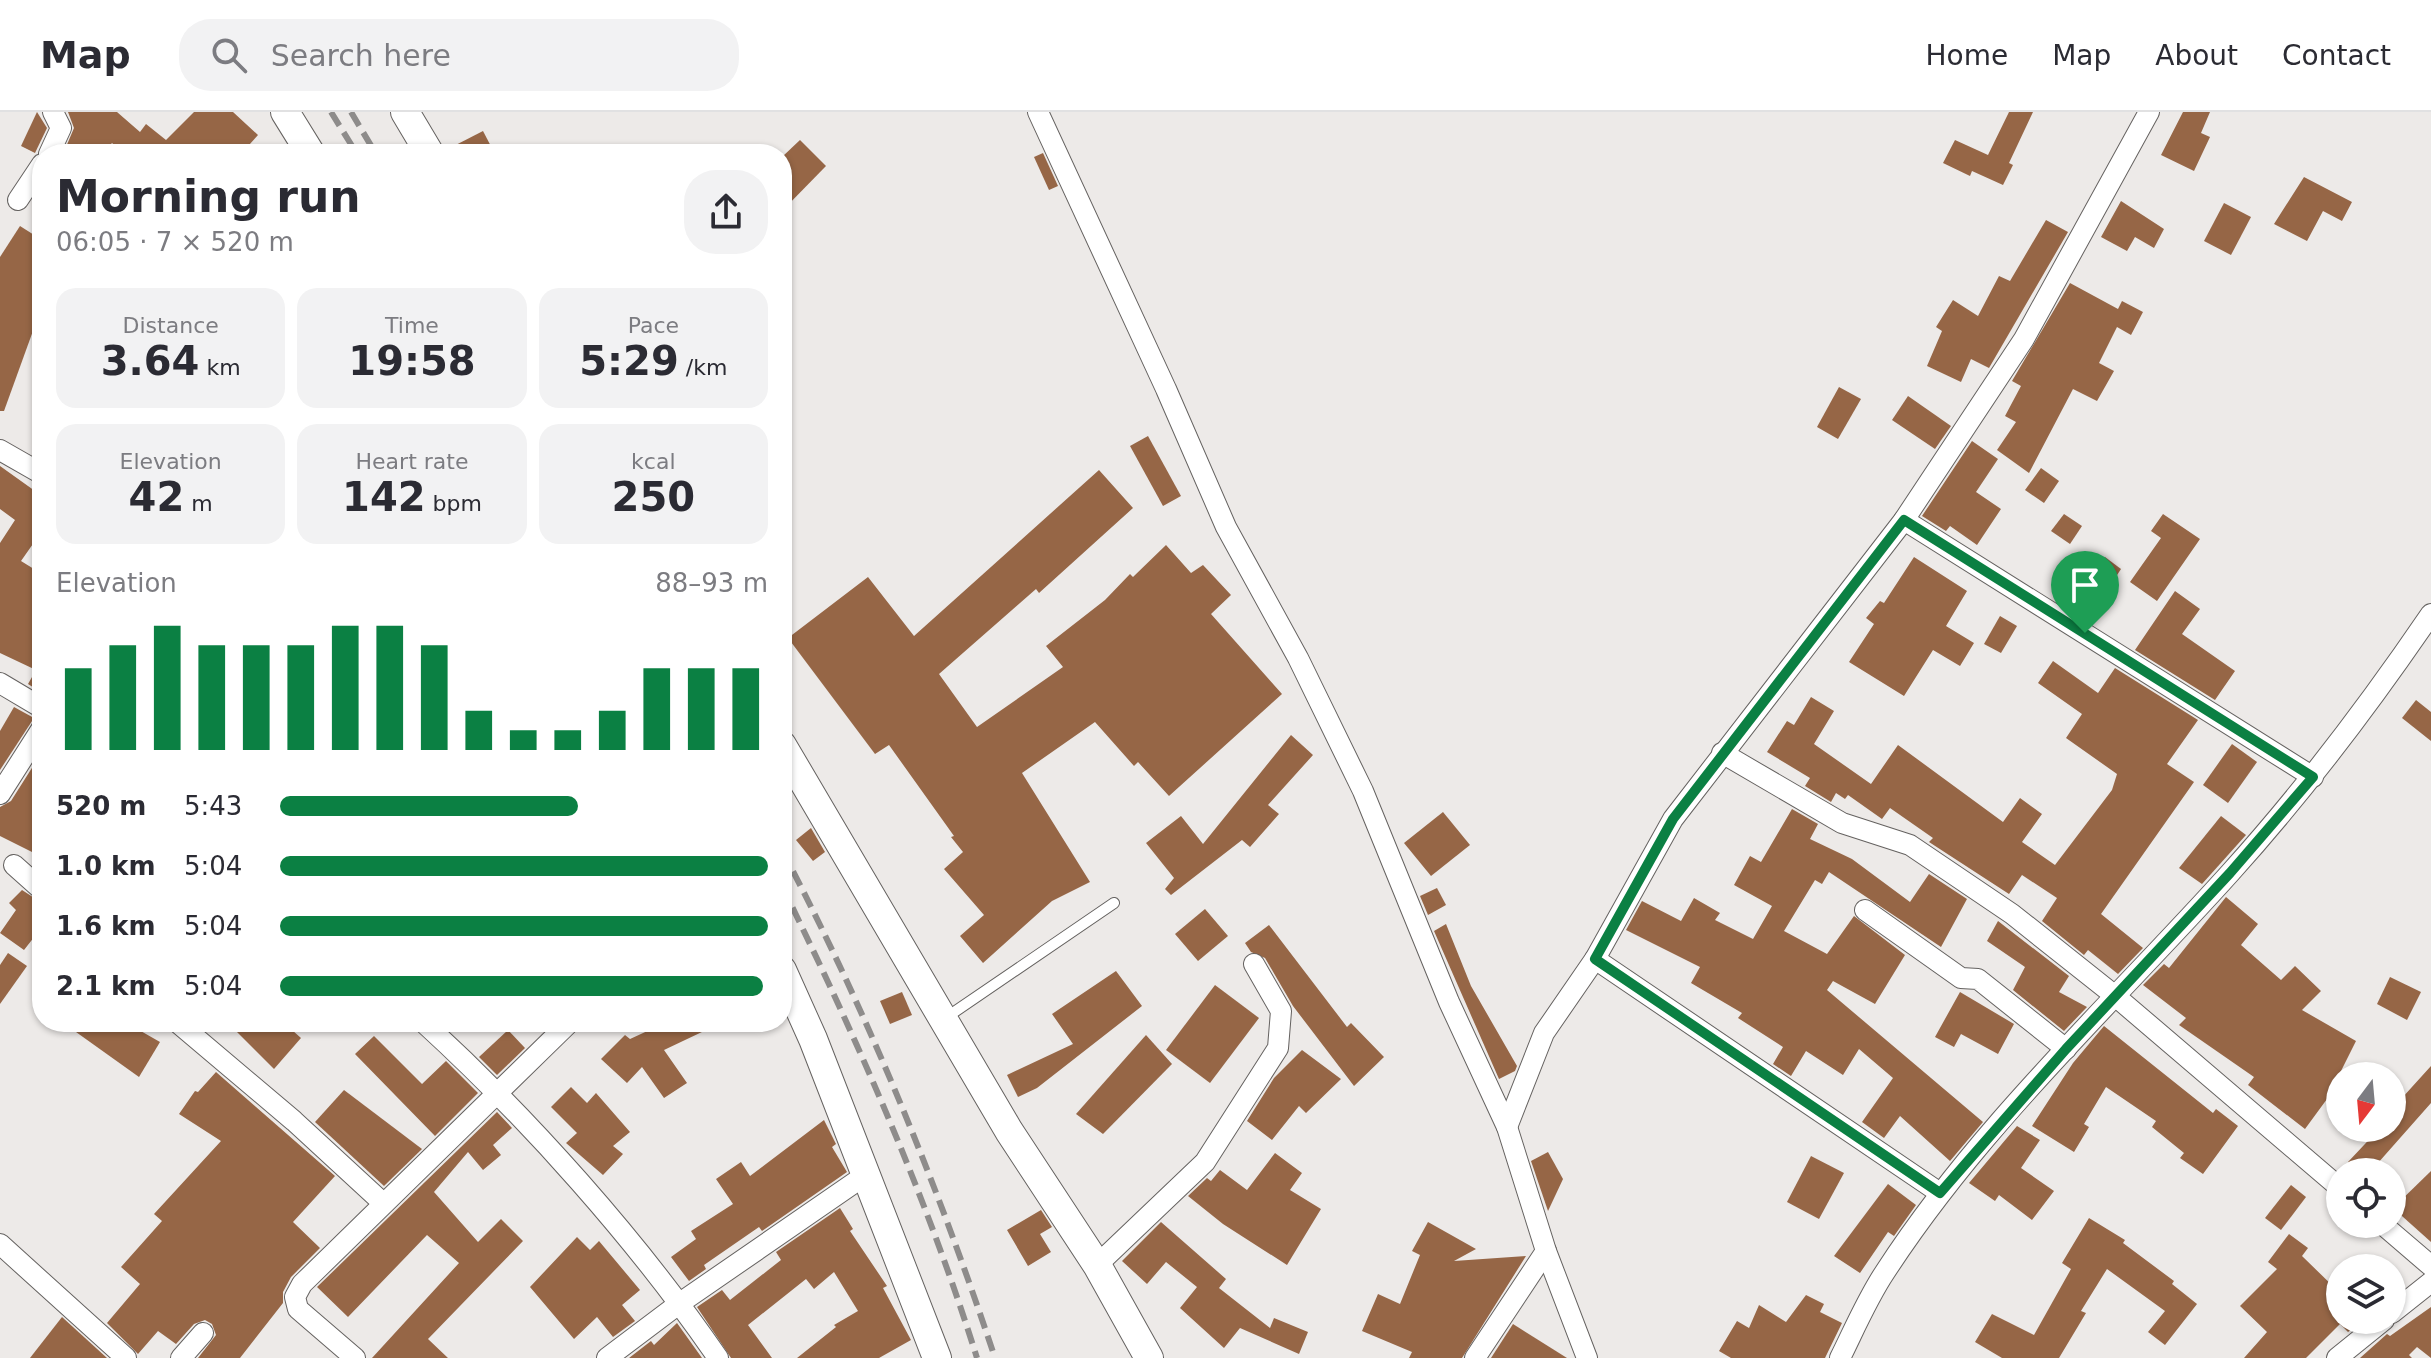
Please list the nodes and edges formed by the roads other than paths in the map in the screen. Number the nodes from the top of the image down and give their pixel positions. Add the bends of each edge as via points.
1 (53, 112) edge
2 (285, 112) edge
3 (405, 112) edge
4 (1038, 112) edge
5 (2149, 112) edge
6 (54, 144) edge
7 (305, 144) edge
8 (424, 144) edge
9 (32, 179) edge
10 (18, 200) dead end
11 (0, 450) edge
12 (32, 468) edge
13 (1904, 520) junction
14 (2431, 614) edge
15 (0, 683) edge
16 (32, 702) edge
17 (32, 744) edge
18 (1722, 753) junction
19 (792, 762) edge
20 (2313, 777) junction
21 (0, 794) edge
22 (14, 865) dead end
23 (32, 881) edge
24 (1114, 903) dead end
25 (1865, 910) dead end
26 (1595, 959) junction
27 (1254, 964) dead end
28 (792, 994) edge
29 (2114, 995) junction
30 (945, 1018) junction
31 (189, 1032) edge
32 (434, 1032) edge
33 (559, 1032) edge
34 (2066, 1049) junction
35 (497, 1090) junction
36 (1507, 1127) junction
37 (867, 1174) junction
38 (2326, 1176) edge
39 (1940, 1193) junction
40 (383, 1203) junction
41 (2398, 1238) edge
42 (0, 1244) edge
43 (1546, 1251) junction
44 (1097, 1265) junction
45 (2431, 1266) edge
46 (2431, 1282) edge
47 (2406, 1302) edge
48 (680, 1303) junction
49 (203, 1333) dead end
50 (2367, 1334) edge
51 (126, 1358) edge
52 (181, 1358) edge
53 (355, 1358) edge
54 (607, 1358) edge
55 (718, 1358) edge
56 (937, 1358) edge
57 (1149, 1358) edge
58 (1475, 1358) edge
59 (1587, 1358) edge
60 (1840, 1358) edge
61 (2337, 1358) edge

1 - 6 street via 61,128
2 - 7 main road
3 - 8 main road
4 - 36 street via 1226,527 1363,791 1449,1002
5 - 13 street via 2024,339
9 - 10 street
11 - 12 street
13 - 18 street
13 - 20 street
14 - 20 street
15 - 16 street
17 - 21 street
18 - 26 street via 1673,819
18 - 29 street via 1842,823 1925,854
19 - 30 main road
20 - 29 street
22 - 23 street
24 - 30 lane
25 - 34 street via 1961,978 1978,979
26 - 36 street via 1544,1033
26 - 39 street
27 - 44 street via 1281,1011 1278,1048 1205,1162
28 - 37 main road
29 - 34 street
29 - 38 street
30 - 44 main road via 1009,1131
31 - 40 street
32 - 35 street
33 - 35 street
34 - 39 street
35 - 40 street
35 - 48 street
36 - 43 street
37 - 48 street
37 - 56 main road
39 - 60 street via 1883,1274
40 - 53 street via 295,1297 298,1309
41 - 45 street
42 - 51 street
43 - 58 street
43 - 59 street
44 - 57 main road
46 - 47 street
48 - 54 street
48 - 55 street
49 - 52 street
50 - 61 street

